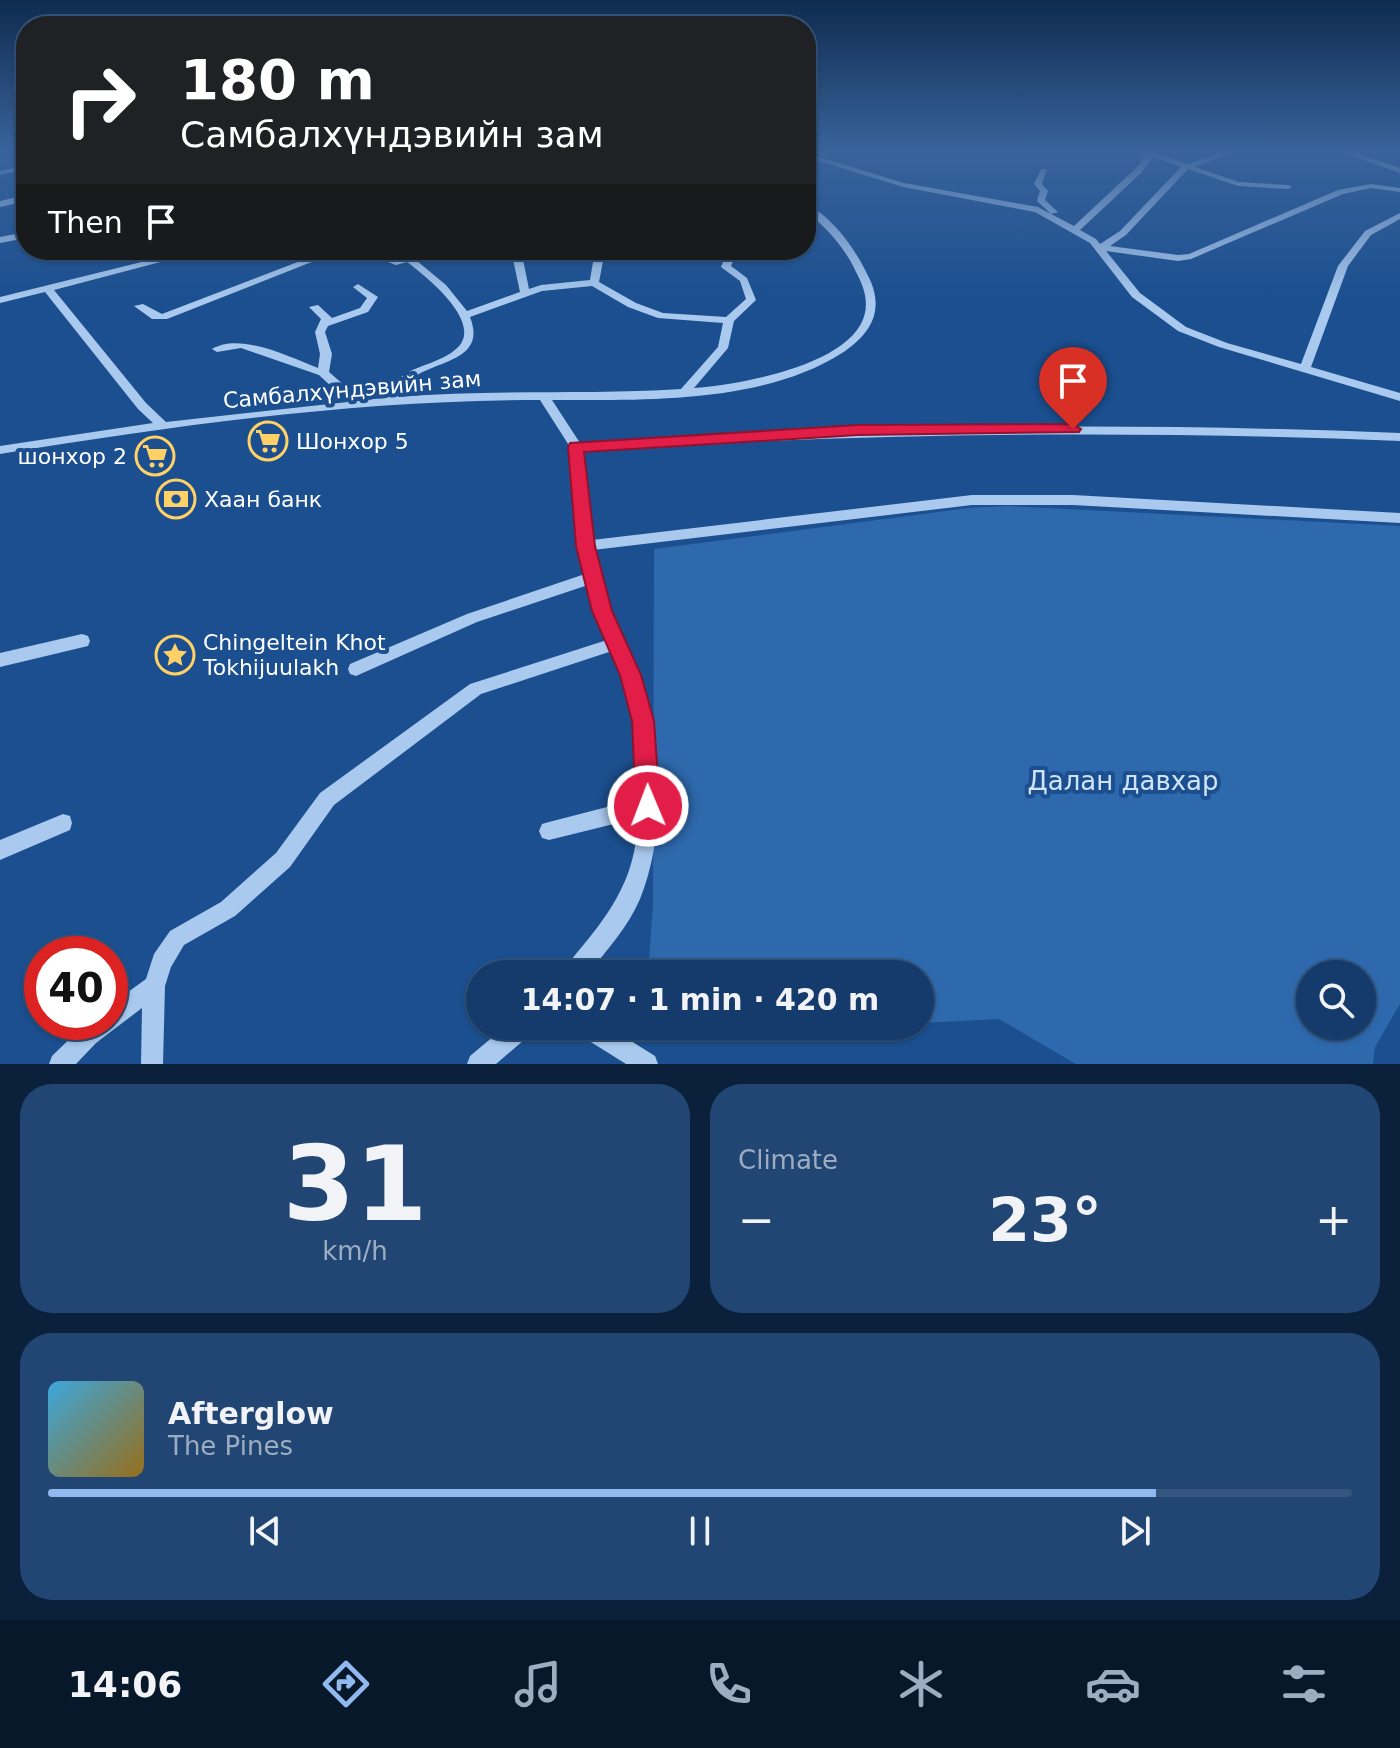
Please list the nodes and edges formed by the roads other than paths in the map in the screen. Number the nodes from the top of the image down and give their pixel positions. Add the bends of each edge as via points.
1 (987, 201) edge
2 (1041, 201) edge
3 (1106, 201) edge
4 (1152, 201) edge
5 (1321, 201) edge
6 (816, 216) edge
7 (1400, 216) edge
8 (1077, 227) junction
9 (1101, 248) junction
10 (162, 260) edge
11 (311, 260) edge
12 (411, 260) edge
13 (518, 260) edge
14 (598, 260) edge
15 (729, 260) edge
16 (594, 283) junction
17 (358, 287) dead end
18 (48, 289) junction
19 (525, 292) junction
20 (0, 300) edge
21 (139, 306) dead end
22 (314, 307) dead end
23 (463, 316) junction
24 (729, 320) junction
25 (324, 324) junction
26 (217, 349) dead end
27 (1305, 368) junction
28 (323, 373) junction
29 (686, 390) junction
30 (543, 395) junction
31 (1400, 397) edge
32 (389, 401) junction
33 (359, 405) junction
34 (164, 427) junction
35 (1400, 437) edge
36 (576, 447) junction
37 (0, 450) edge
38 (1400, 518) edge
39 (585, 546) junction
40 (593, 577) junction
41 (82, 641) dead end
42 (615, 644) junction
43 (0, 660) edge
44 (356, 669) dead end
45 (648, 806) junction
46 (63, 823) dead end
47 (549, 831) dead end
48 (0, 850) edge
49 (585, 960) edge
50 (154, 986) junction
51 (128, 1005) edge
52 (83, 1040) edge
53 (508, 1040) edge
54 (608, 1040) edge
55 (486, 1061) edge
56 (60, 1064) edge
57 (152, 1064) edge
58 (647, 1064) edge

1 - 8 street via 1036,210
2 - 8 street
3 - 8 street
4 - 9 street
5 - 9 street via 1191,256
6 - 29 street, Самбалхүндэвийн зам via 841,238 862,272 873,305 865,328 839,354 795,375
7 - 27 street via 1368,233 1343,266
8 - 9 street
9 - 27 street via 1136,295 1173,324 1205,339
10 - 18 street
11 - 21 street via 163,317
12 - 23 street via 458,302
13 - 19 street
14 - 16 street
15 - 24 street via 726,267 744,280 751,300
16 - 19 street
16 - 24 street via 662,316
17 - 25 street via 373,297 364,310
18 - 20 street
18 - 34 street
19 - 23 street
22 - 25 street via 327,318
23 - 32 street via 466,346 406,378
24 - 29 street via 723,348
25 - 28 street
26 - 28 street via 242,345
27 - 31 street
28 - 33 street
29 - 30 street, Самбалхүндэвийн зам
30 - 32 street, Самбалхүндэвийн зам
30 - 36 street
32 - 33 street, Самбалхүндэвийн зам
33 - 34 street, Самбалхүндэвийн зам
34 - 37 street, Самбалхүндэвийн зам
35 - 36 street via 902,429
36 - 39 street
38 - 39 street via 1073,500 972,500
39 - 40 street
40 - 42 street
40 - 44 street via 472,618
41 - 43 street
42 - 45 street via 631,675 643,721
42 - 50 street via 476,689 414,733 327,799 283,860 228,909 177,938
45 - 47 street
45 - 49 street via 647,835 631,895
46 - 48 street
50 - 51 street
50 - 57 street
52 - 56 street
53 - 55 street
54 - 58 street

